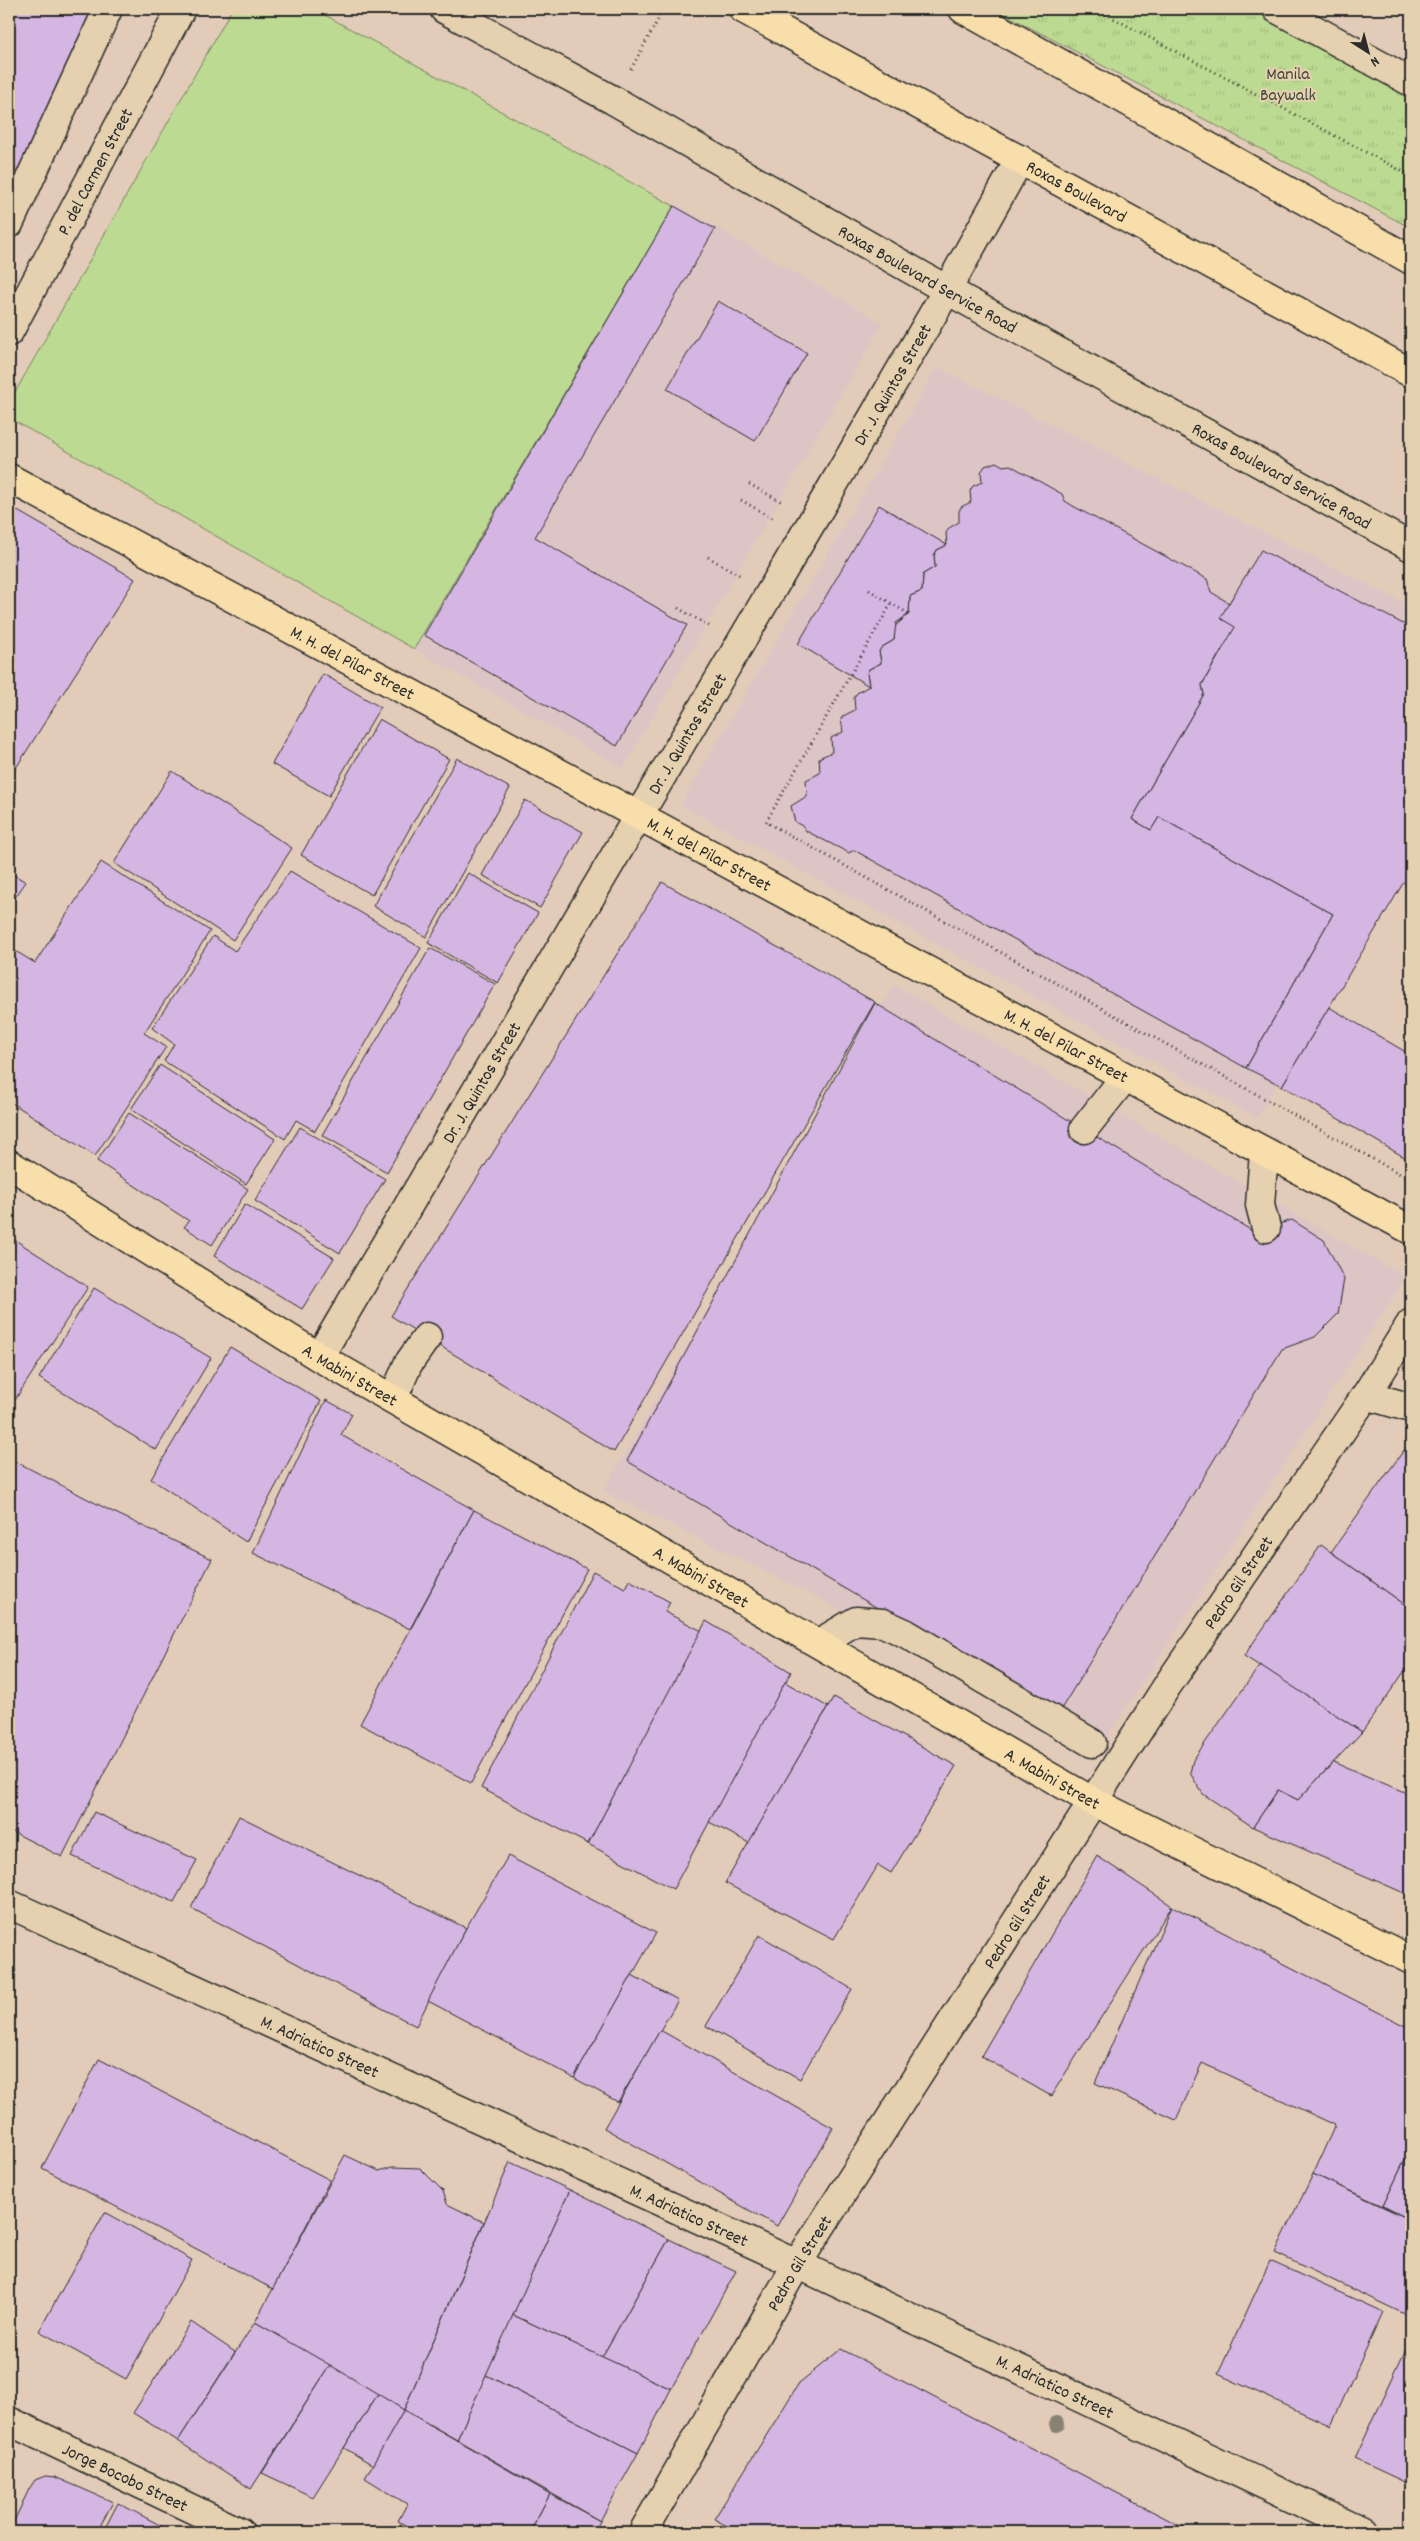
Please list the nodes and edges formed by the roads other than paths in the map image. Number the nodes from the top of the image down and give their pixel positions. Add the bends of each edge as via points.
1 (108, 9) edge
2 (181, 9) edge
3 (444, 9) edge
4 (743, 9) edge
5 (964, 9) edge
6 (1276, 9) edge
7 (1411, 82) edge
8 (1020, 159) junction
9 (9, 224) edge
10 (1411, 260) edge
11 (947, 290) junction
12 (9, 332) edge
13 (1411, 373) edge
14 (9, 478) edge
15 (1411, 547) edge
16 (638, 817) junction
17 (1125, 1077) junction
18 (1084, 1129) dead end
19 (1264, 1152) junction
20 (9, 1164) edge
21 (1266, 1228) dead end
22 (1411, 1230) edge
23 (1411, 1323) edge
24 (427, 1337) dead end
25 (319, 1357) junction
26 (1366, 1395) junction
27 (392, 1399) junction
28 (1411, 1408) edge
29 (819, 1643) junction
30 (1092, 1743) dead end
31 (1092, 1801) junction
32 (9, 1904) edge
33 (1411, 1960) edge
34 (797, 2264) junction
35 (9, 2422) edge
36 (240, 2532) edge
37 (643, 2532) edge
38 (1364, 2532) edge

1 - 9 street
2 - 12 street, P. del Carmen Street
3 - 11 street, Roxas Boulevard Service Road via 613,100
4 - 8 main road, Roxas Boulevard
5 - 10 main road
6 - 7 street
8 - 11 street, Dr. J. Quintos Street
8 - 13 main road, Roxas Boulevard
11 - 15 street, Roxas Boulevard Service Road
11 - 16 street, Dr. J. Quintos Street
14 - 16 main road, M. H. del Pilar Street
16 - 17 main road, M. H. del Pilar Street
16 - 25 street, Dr. J. Quintos Street
17 - 18 street
17 - 19 main road, M. H. del Pilar Street
19 - 21 street via 1260,1205
19 - 22 main road, M. H. del Pilar Street
20 - 25 main road, A. Mabini Street
23 - 26 street, Pedro Gil Street
24 - 27 street via 408,1364
25 - 27 main road, A. Mabini Street
26 - 28 street
26 - 31 street, Pedro Gil Street
27 - 29 main road, A. Mabini Street
29 - 30 street via 856,1621 883,1623
29 - 31 main road, A. Mabini Street
31 - 33 main road, A. Mabini Street
31 - 34 street, Pedro Gil Street
32 - 34 street, M. Adriatico Street
34 - 37 street, Pedro Gil Street
34 - 38 street, M. Adriatico Street
35 - 36 street, Jorge Bocobo Street

